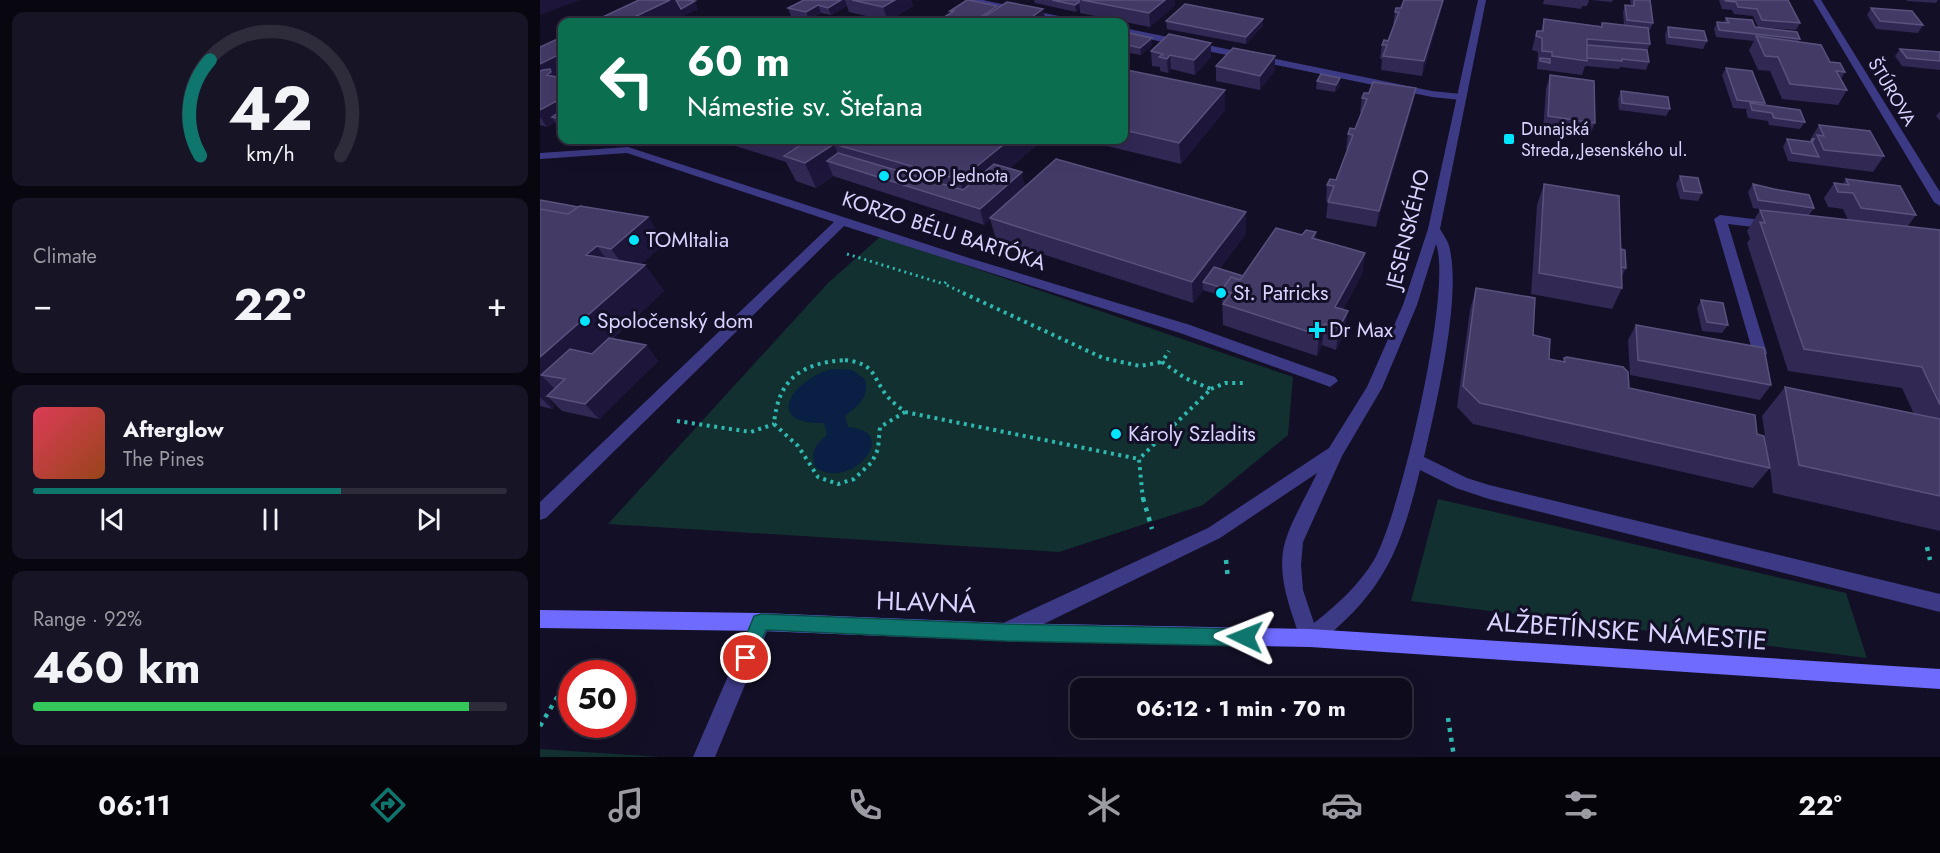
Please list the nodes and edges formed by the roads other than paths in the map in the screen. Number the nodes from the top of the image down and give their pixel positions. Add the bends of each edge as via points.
1 (970, 0) edge
2 (1482, 0) edge
3 (1817, 0) edge
4 (1062, 18) edge
5 (1128, 32) edge
6 (1461, 97) junction
7 (540, 156) edge
8 (1940, 202) edge
9 (843, 220) junction
10 (1789, 227) edge
11 (1434, 229) junction
12 (1760, 353) edge
13 (1330, 381) dead end
14 (1335, 453) junction
15 (1415, 460) junction
16 (540, 513) edge
17 (1940, 603) edge
18 (540, 619) edge
19 (761, 622) junction
20 (1006, 632) junction
21 (1310, 638) junction
22 (1940, 680) edge
23 (704, 757) edge

1 - 4 street
2 - 6 street, JESENSKÉHO
3 - 8 street, ŠTÚROVA
5 - 6 street
6 - 11 street, JESENSKÉHO
7 - 9 street, KORZO BÉLU BARTÓKA via 628,150
9 - 13 street, KORZO BÉLU BARTÓKA via 1185,329
9 - 16 street
10 - 12 street via 1720,219
11 - 14 street, JESENSKÉHO via 1410,305 1374,388
11 - 15 street via 1444,250 1446,276 1441,333
14 - 20 street via 1214,533
14 - 21 street, JESENSKÉHO via 1294,542 1294,590
15 - 17 street via 1489,492
15 - 21 street via 1387,553 1343,612
18 - 19 main road, HLAVNÁ
19 - 20 main road, HLAVNÁ
19 - 23 street
20 - 21 main road, HLAVNÁ
21 - 22 main road, ALŽBETÍNSKE NÁMESTIE

